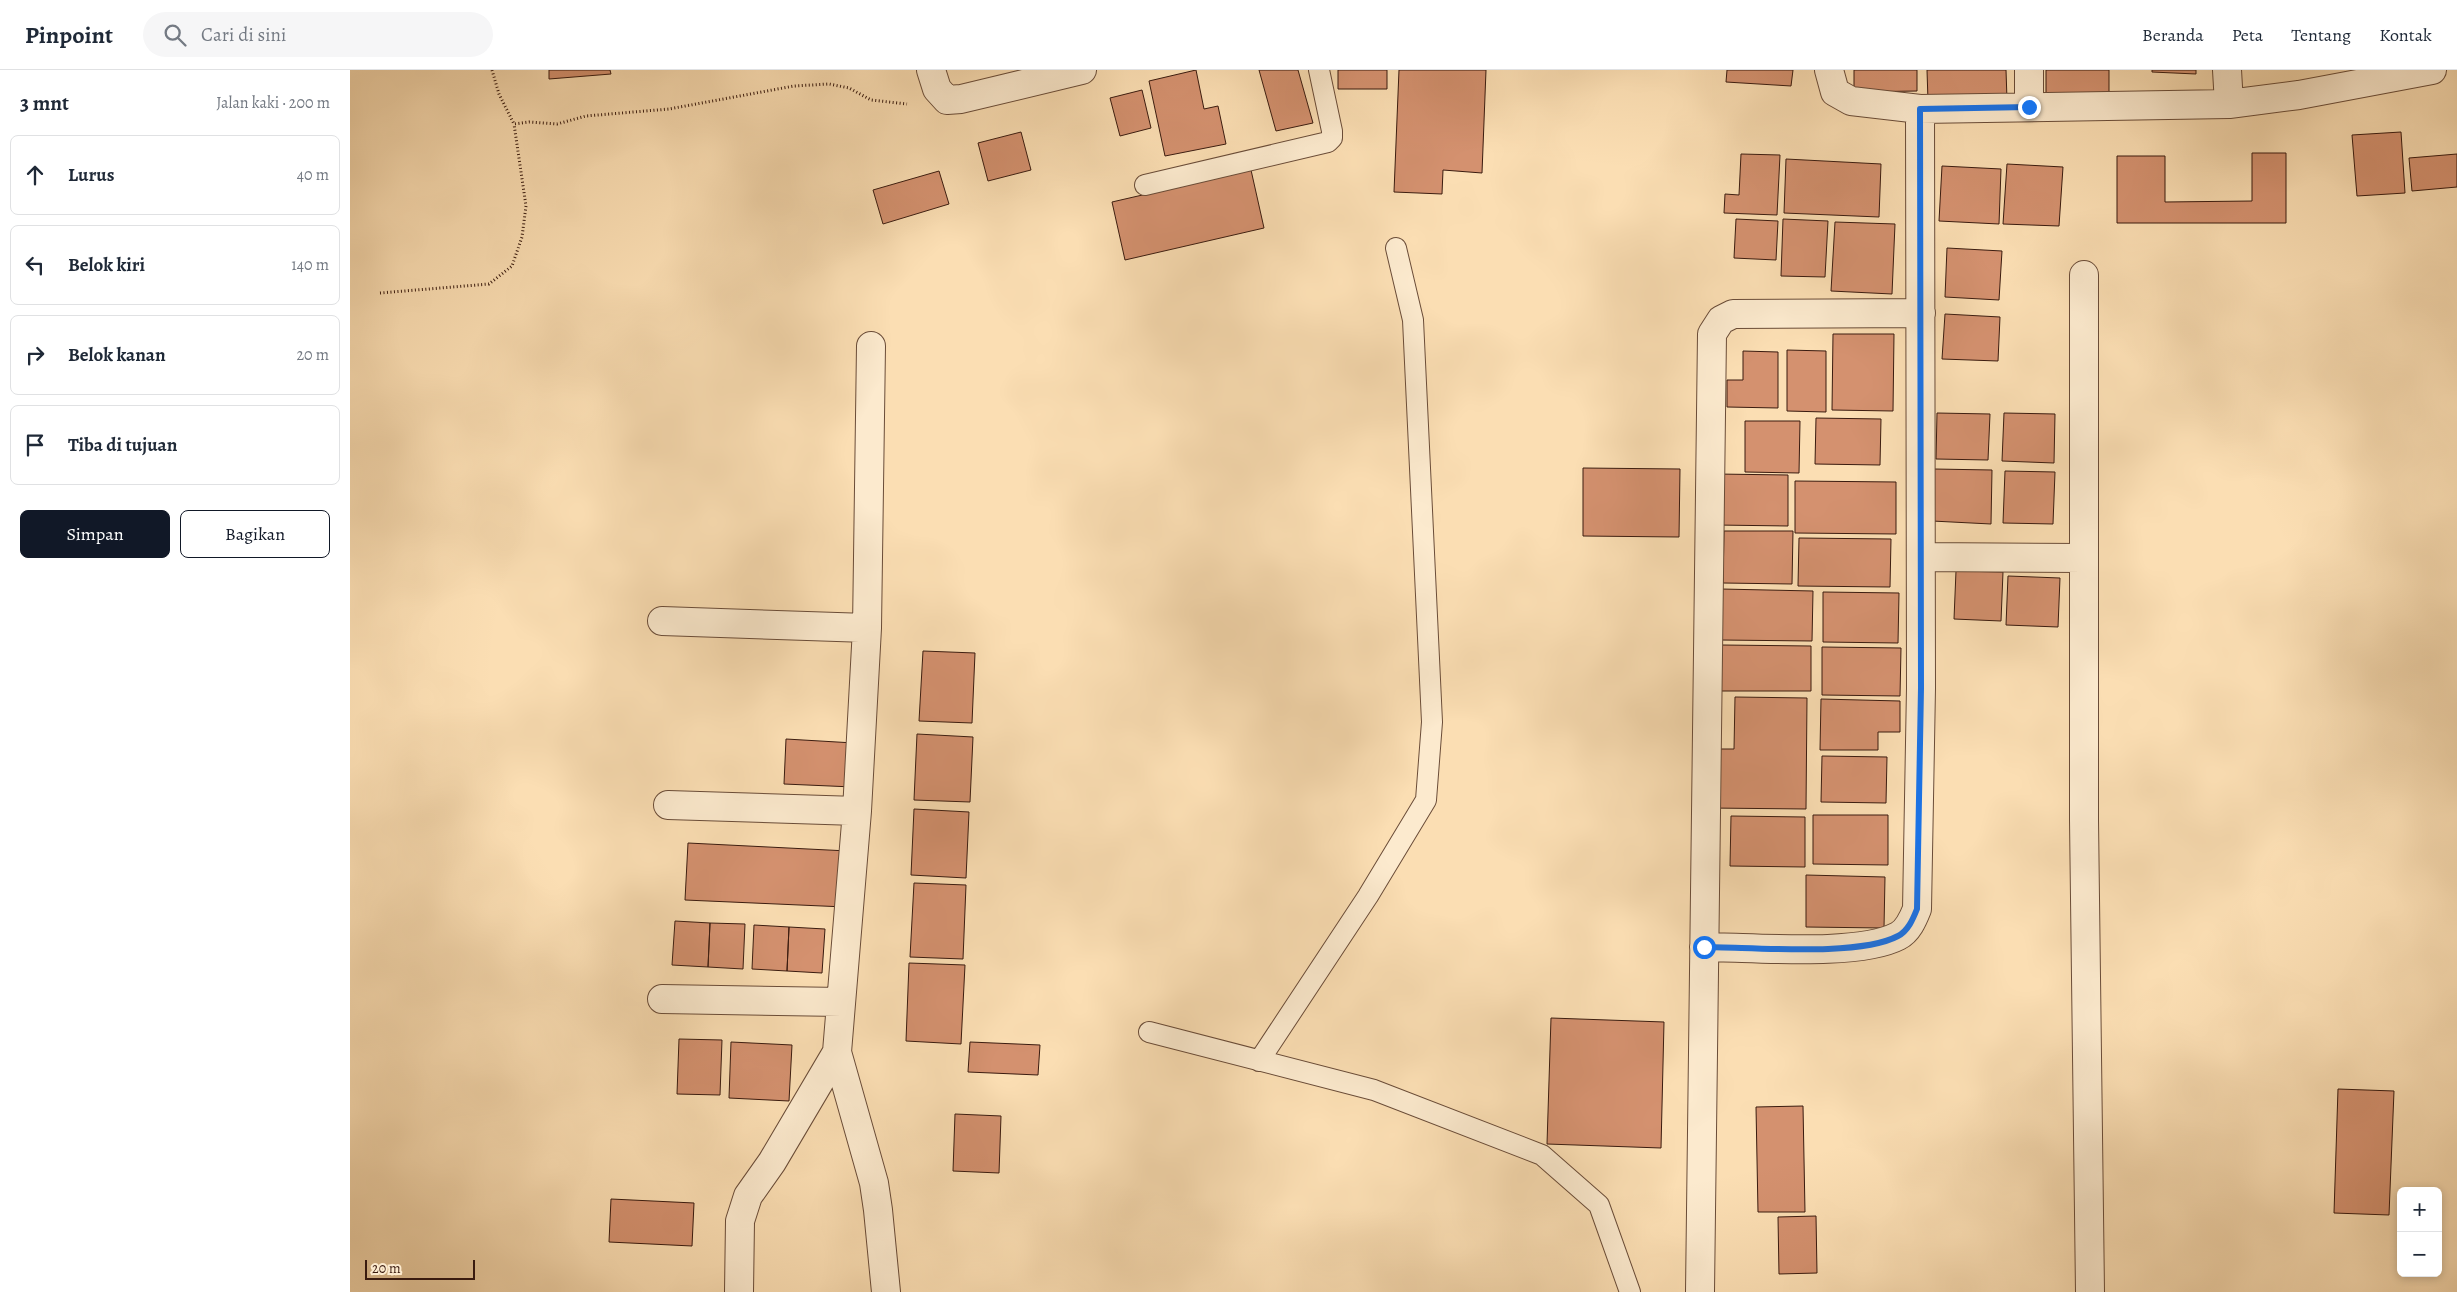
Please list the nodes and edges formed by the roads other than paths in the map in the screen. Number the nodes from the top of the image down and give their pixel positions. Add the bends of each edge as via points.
1 (931, 70) edge
2 (1082, 70) edge
3 (1319, 70) edge
4 (1829, 70) edge
5 (2029, 70) edge
6 (2227, 70) edge
7 (2432, 70) edge
8 (2229, 104) junction
9 (2029, 107) junction
10 (1920, 109) junction
11 (1145, 185) dead end
12 (1396, 248) dead end
13 (2084, 275) dead end
14 (1921, 313) junction
15 (871, 346) dead end
16 (1921, 557) junction
17 (2084, 558) junction
18 (662, 621) dead end
19 (867, 628) junction
20 (668, 805) dead end
21 (857, 812) junction
22 (1704, 947) junction
23 (662, 1000) dead end
24 (841, 1002) junction
25 (1149, 1032) dead end
26 (837, 1052) junction
27 (1259, 1061) junction
28 (739, 1292) edge
29 (886, 1292) edge
30 (1630, 1292) edge
31 (1700, 1292) edge
32 (2090, 1292) edge

1 - 2 street via 937,89 947,100
3 - 11 lane via 1332,131 1328,142
4 - 10 street via 1835,92 1851,102
5 - 9 street
6 - 8 street
7 - 8 street via 2299,96
8 - 9 street
9 - 10 street
10 - 14 street
12 - 27 lane via 1413,320 1432,722 1426,800 1368,896
13 - 17 street
14 - 16 street
14 - 22 street via 1733,314 1721,320 1712,334
15 - 19 street
16 - 17 street
16 - 22 street via 1919,852 1917,909 1912,922 1900,935 1879,944 1827,948
17 - 32 street
18 - 19 street
19 - 21 street
20 - 21 street
21 - 24 street
22 - 31 street
23 - 24 street
24 - 26 street
25 - 27 lane
26 - 28 street via 772,1162 748,1196 740,1221
26 - 29 street via 874,1183
27 - 30 lane via 1374,1090 1542,1155 1599,1205

